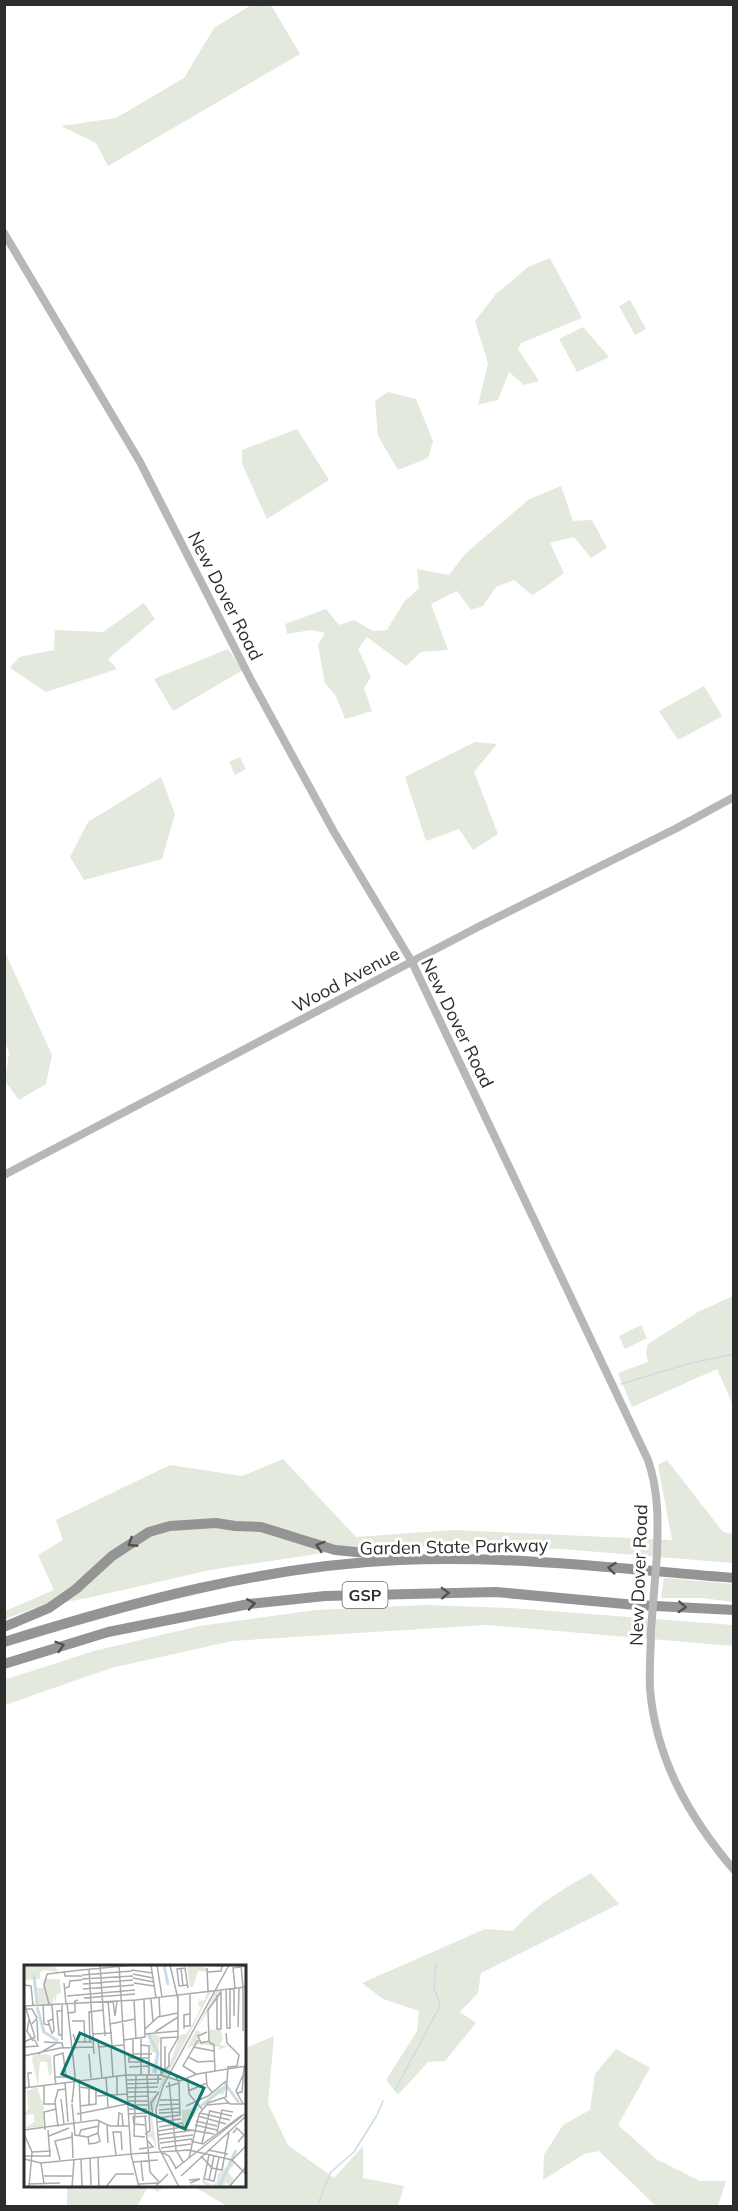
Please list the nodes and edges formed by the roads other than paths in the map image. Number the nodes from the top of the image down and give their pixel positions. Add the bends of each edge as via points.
1 (4, 233) edge
2 (734, 797) edge
3 (412, 962) junction
4 (4, 1174) edge
5 (398, 1560) junction
6 (734, 1578) edge
7 (734, 1610) edge
8 (4, 1627) edge
9 (4, 1642) edge
10 (4, 1664) edge
11 (734, 1870) edge

1 - 3 street, New Dover Road via 140,462 334,832
2 - 3 street, Wood Avenue
3 - 4 street, Wood Avenue
3 - 11 street, New Dover Road, bridge via 648,1461 656,1487 658,1521 651,1630 655,1721 666,1761 694,1817
6 -> 5 highway, Garden State Parkway / GSP via 521,1560
5 -> 8 highway via 335,1550 261,1527 216,1523 170,1526 149,1532 112,1556 49,1608
5 - 9 highway, Garden State Parkway / GSP via 302,1569 195,1588
10 -> 7 highway, GSP via 108,1632 249,1604 325,1596 496,1592

